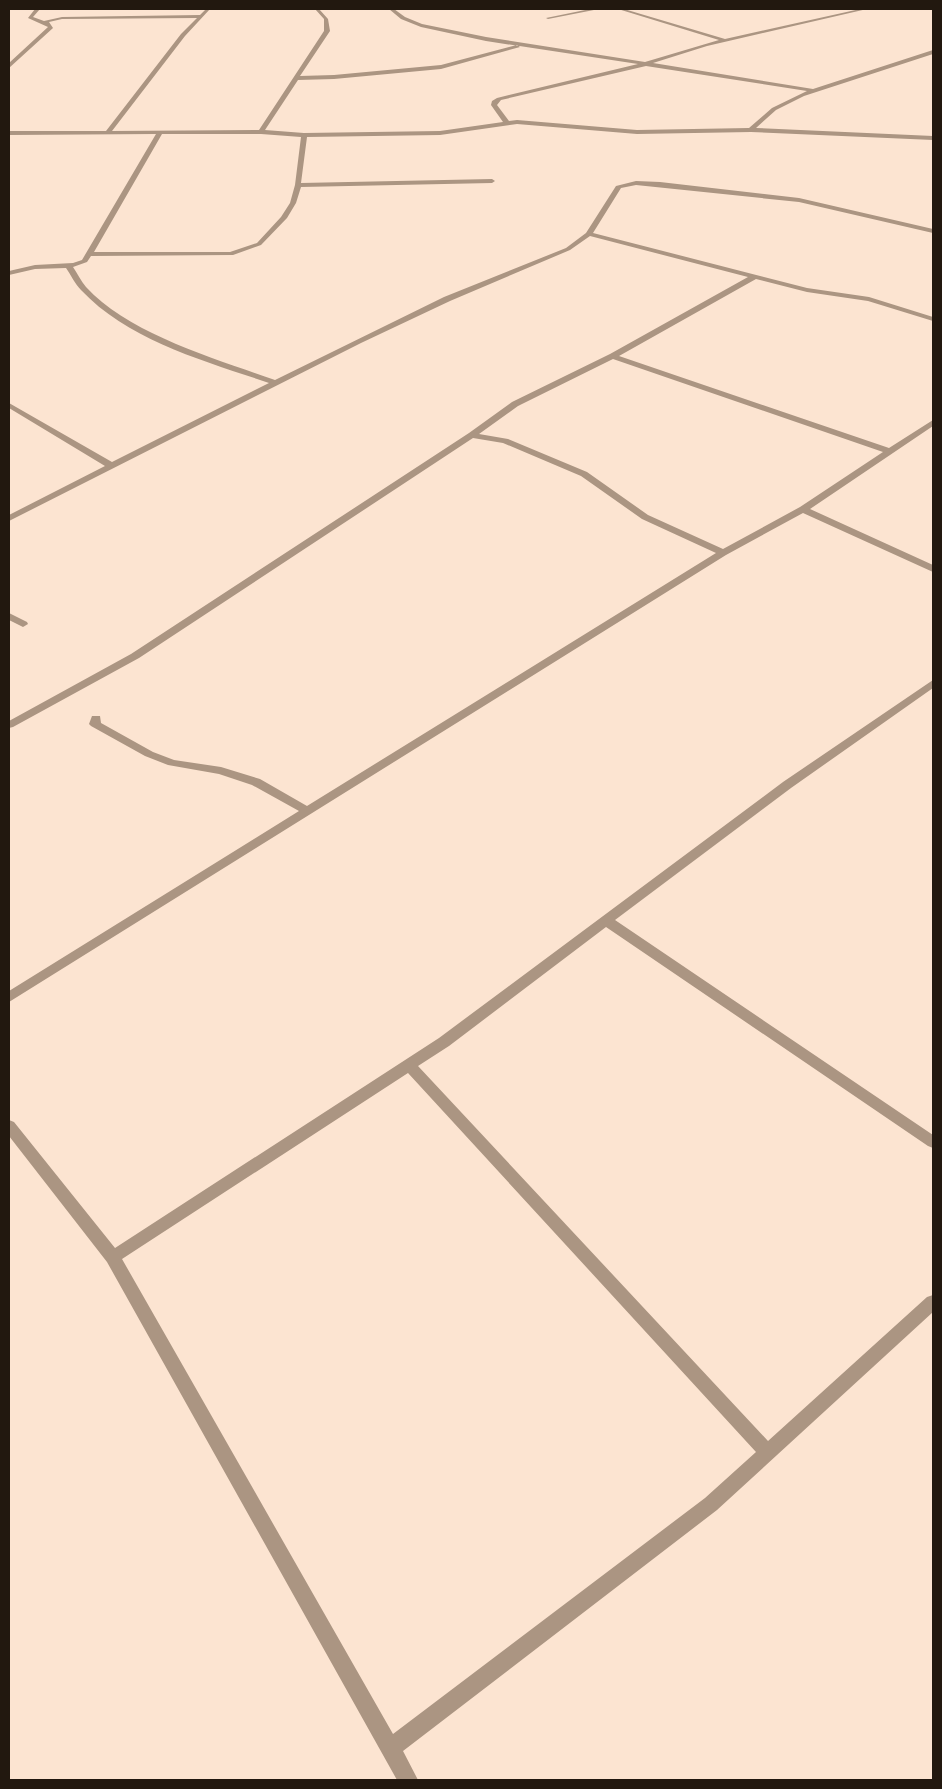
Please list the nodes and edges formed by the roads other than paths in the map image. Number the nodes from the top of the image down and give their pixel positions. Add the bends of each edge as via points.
1 (38, 9) edge
2 (208, 9) edge
3 (317, 9) edge
4 (390, 9) edge
5 (597, 9) edge
6 (620, 9) edge
7 (865, 9) edge
8 (200, 16) junction
9 (548, 18) dead end
10 (45, 22) junction
11 (724, 41) junction
12 (522, 46) junction
13 (933, 52) edge
14 (642, 65) junction
15 (9, 66) edge
16 (296, 78) junction
17 (812, 90) junction
18 (507, 123) junction
19 (751, 130) junction
20 (261, 132) junction
21 (9, 133) edge
22 (107, 133) junction
23 (160, 133) junction
24 (304, 135) junction
25 (933, 137) edge
26 (492, 181) dead end
27 (298, 185) junction
28 (933, 231) edge
29 (589, 234) junction
30 (89, 254) junction
31 (69, 266) junction
32 (9, 273) edge
33 (754, 277) junction
34 (933, 320) edge
35 (613, 356) junction
36 (276, 383) junction
37 (9, 404) edge
38 (933, 422) edge
39 (472, 435) junction
40 (890, 451) junction
41 (112, 466) junction
42 (803, 509) junction
43 (9, 518) edge
44 (723, 553) junction
45 (933, 569) edge
46 (9, 616) edge
47 (23, 624) dead end
48 (933, 683) edge
49 (96, 718) dead end
50 (9, 725) edge
51 (307, 811) junction
52 (607, 921) junction
53 (9, 997) edge
54 (409, 1065) junction
55 (9, 1126) edge
56 (933, 1142) edge
57 (113, 1258) junction
58 (933, 1302) edge
59 (768, 1452) junction
60 (390, 1748) junction
61 (408, 1780) edge

1 - 10 street via 30,17
2 - 8 street
3 - 16 street via 326,19 327,31
4 - 12 street via 421,25
5 - 9 street
6 - 11 street
7 - 11 street
8 - 10 street via 62,18
8 - 22 street
10 - 15 street via 51,25 50,29
11 - 14 street
12 - 14 street
12 - 16 street via 441,67
13 - 17 street
14 - 17 street
14 - 18 street via 494,102
16 - 20 street
17 - 19 street via 786,103
18 - 19 street via 545,123 637,132
18 - 24 street via 440,132
19 - 25 street
20 - 23 street
20 - 24 street
21 - 22 street
22 - 23 street
23 - 30 street
24 - 27 street
26 - 27 street
27 - 30 street via 293,204 284,218 266,239 252,248 231,254 209,255
28 - 29 street via 799,200 636,182 619,186
29 - 33 street
29 - 36 street via 568,249 447,299
30 - 31 street via 82,263
31 - 32 street via 35,267
31 - 36 street via 74,278 99,303 139,328 187,350
33 - 34 street via 869,300
33 - 35 street
35 - 39 street via 515,404
35 - 40 street
36 - 41 street
37 - 41 street
38 - 40 street
39 - 44 street via 505,441 584,474 645,517
39 - 50 street via 135,656
40 - 42 street
41 - 43 street
42 - 44 street
42 - 45 street
44 - 51 street
46 - 47 street
48 - 52 street via 787,786
49 - 51 street via 95,724 149,754 172,763 221,770 256,782
51 - 53 street
52 - 54 street
52 - 56 street
54 - 57 street
54 - 59 street
55 - 57 street
57 - 60 street
58 - 59 street
59 - 60 street via 711,1504
60 - 61 street

